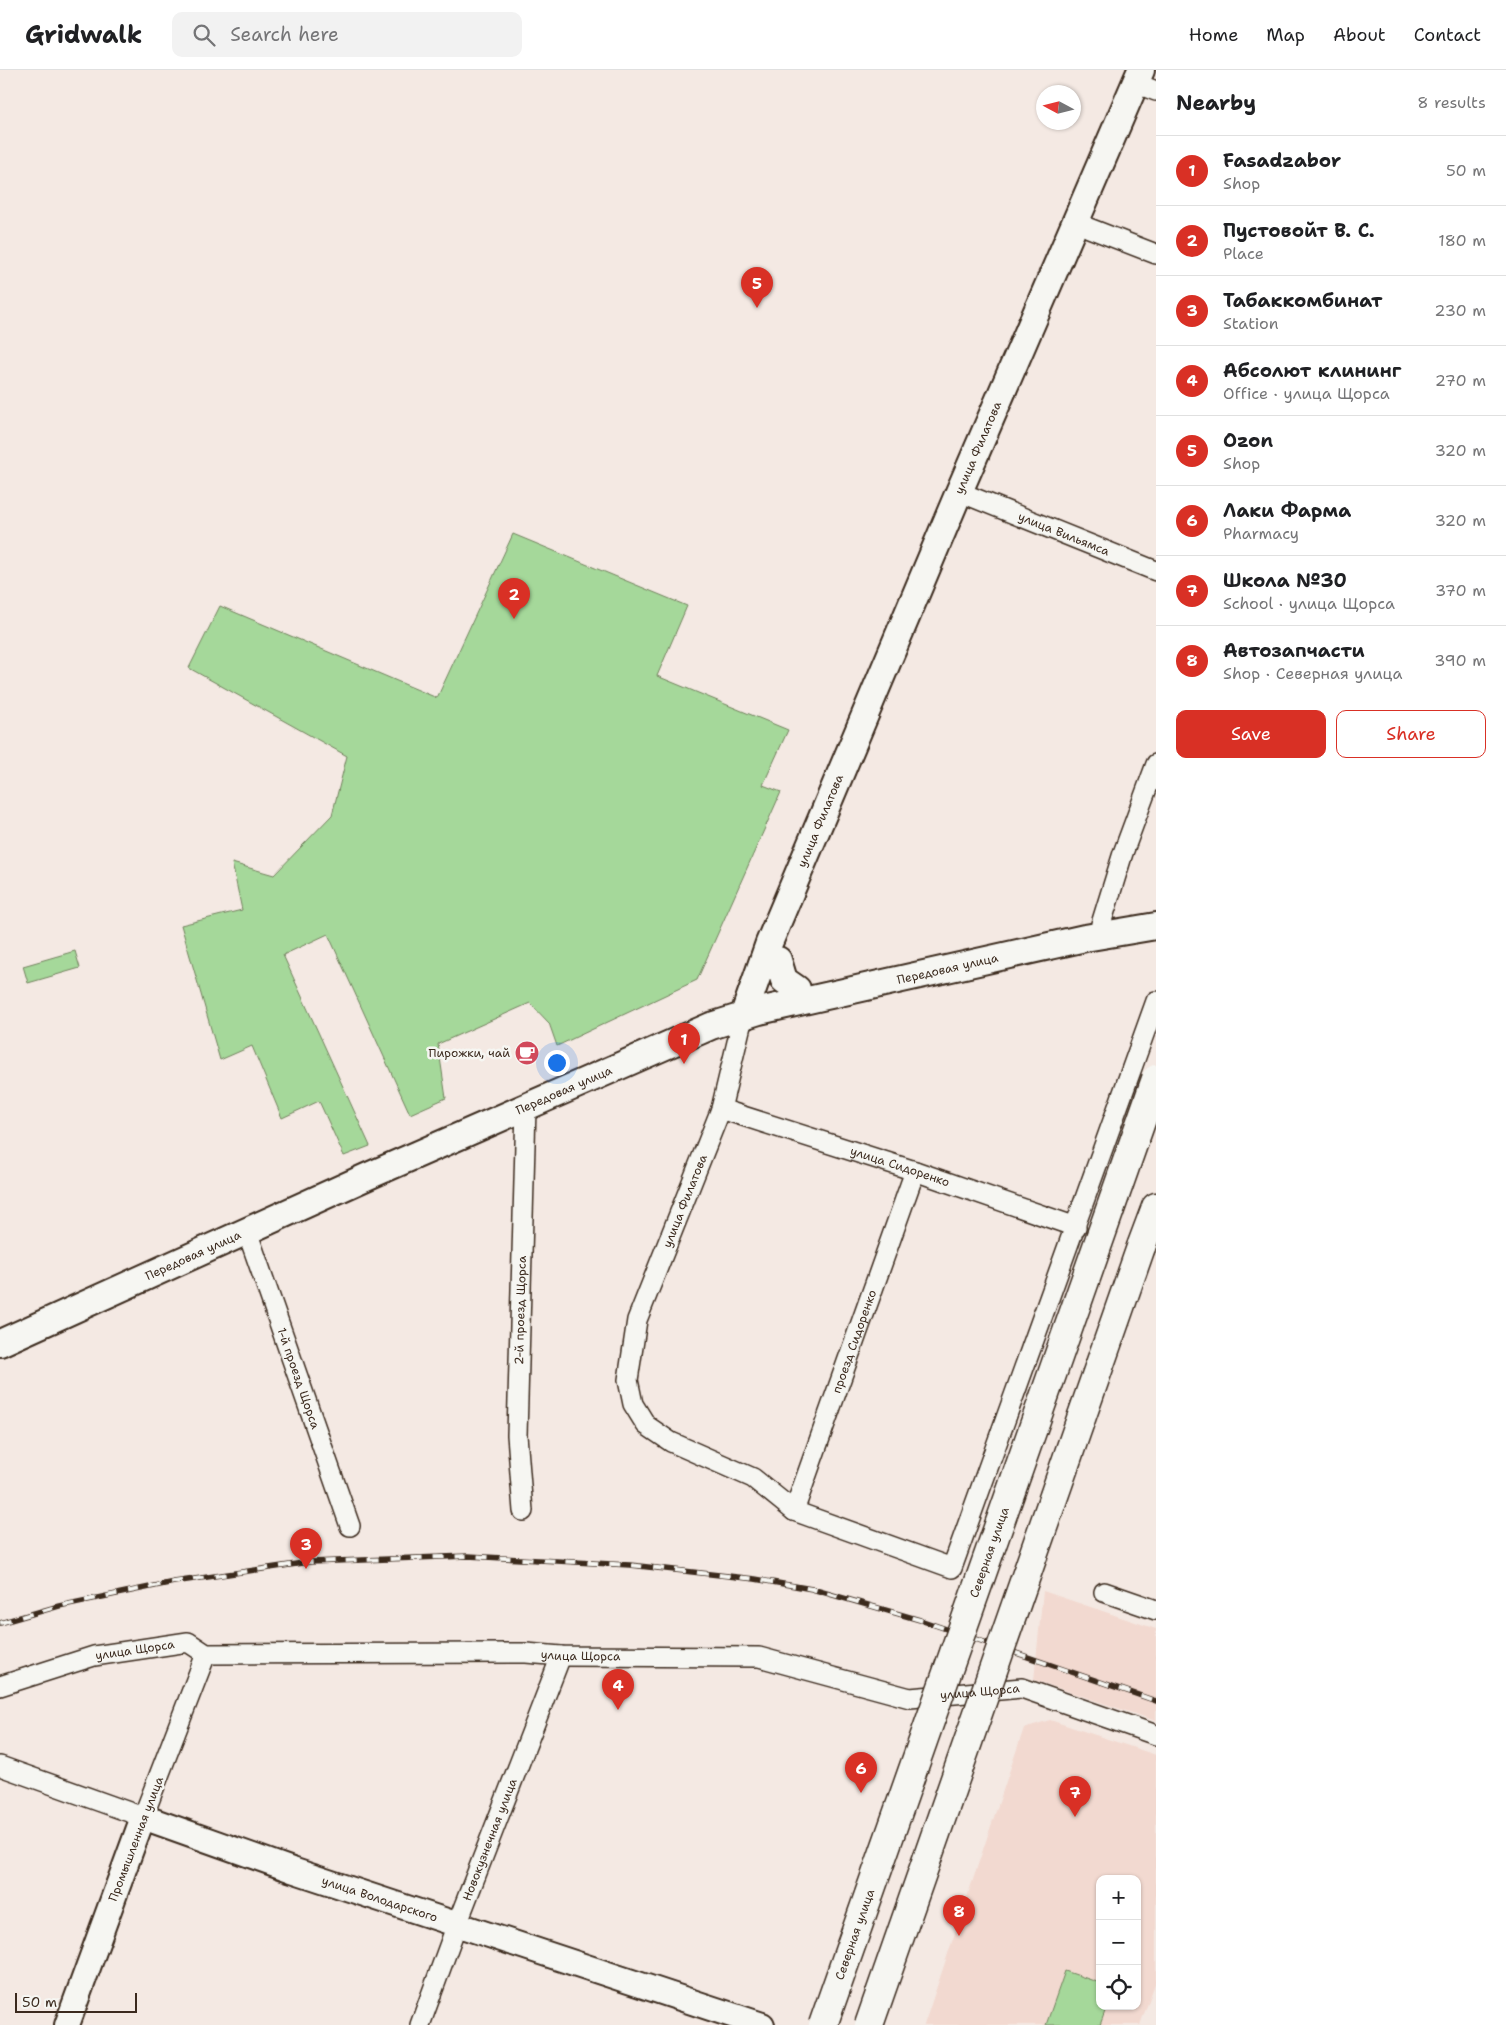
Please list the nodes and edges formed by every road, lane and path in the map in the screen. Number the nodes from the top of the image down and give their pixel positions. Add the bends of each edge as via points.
1 (1150, 80) edge
2 (1089, 228) junction
3 (1156, 254) edge
4 (972, 497) junction
5 (1156, 571) edge
6 (1156, 764) edge
7 (1156, 915) edge
8 (1101, 924) junction
9 (1156, 926) edge
10 (778, 960) junction
11 (797, 989) junction
12 (1156, 1001) edge
13 (753, 1007) junction
14 (1156, 1079) edge
15 (526, 1108) junction
16 (721, 1110) junction
17 (915, 1171) junction
18 (1156, 1207) edge
19 (1076, 1227) junction
20 (247, 1231) junction
21 (0, 1329) edge
22 (0, 1343) edge
23 (523, 1511) dead end
24 (794, 1511) junction
25 (350, 1526) dead end
26 (1104, 1592) dead end
27 (1156, 1610) edge
28 (206, 1654) junction
29 (561, 1656) junction
30 (0, 1686) edge
31 (1156, 1735) edge
32 (0, 1766) edge
33 (143, 1817) junction
34 (457, 1924) junction
35 (66, 2025) edge
36 (420, 2025) edge
37 (762, 2025) edge
38 (823, 2025) edge
39 (869, 2025) edge

1 - 2 main road
1 - 13 main road, улица Филатова via 967,475 773,933
2 - 3 street
2 - 4 main road
4 - 5 street, улица Вильямса
4 - 10 main road
6 - 8 street
7 - 8 main road, Передовая улица
8 - 11 main road, Передовая улица via 1014,940
9 - 13 main road, Передовая улица
10 - 11 main road via 784,980
10 - 13 main road
11 - 13 main road, Передовая улица
12 - 19 street
13 - 15 main road, Передовая улица
13 - 16 street, улица Филатова
13 - 21 main road, Передовая улица via 700,1019
14 - 38 main road, Северная улица, bridge
15 - 20 main road, Передовая улица
15 - 23 street, 2-й проезд Щорса via 517,1435
16 - 17 street, улица Сидоренко
16 - 24 street, улица Филатова via 637,1320 628,1380 633,1404 646,1425 671,1442 753,1478
17 - 19 street, улица Сидоренко
17 - 24 street, проезд Сидоренко
18 - 39 main road, bridge
19 - 24 street, улица Филатова via 952,1568
20 - 22 main road, Передовая улица
20 - 25 street, 1-й проезд Щорса
26 - 27 street
28 - 29 street, улица Щорса via 526,1653
28 - 30 street, улица Щорса via 188,1642 94,1656
28 - 33 street, Промышленная улица
29 - 31 street, улица Щорса via 759,1657 910,1698 1022,1688
29 - 34 street, Новокузнечная улица
32 - 33 street, улица Володарского
33 - 34 street, улица Володарского
33 - 35 street, Промышленная улица
34 - 36 street, Новокузнечная улица
34 - 37 street, улица Володарского

